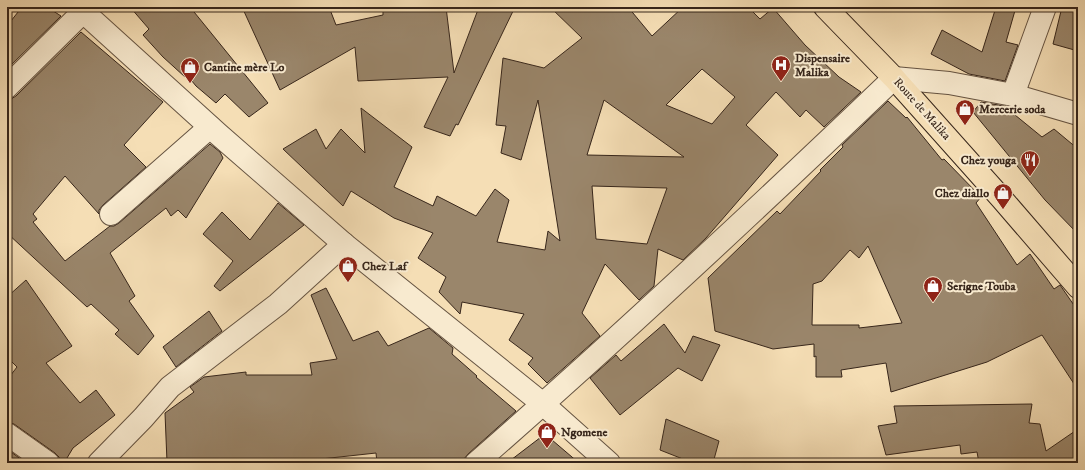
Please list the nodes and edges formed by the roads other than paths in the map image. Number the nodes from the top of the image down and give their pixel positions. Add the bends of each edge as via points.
1 (825, 7) edge
2 (1045, 7) edge
3 (83, 8) edge
4 (894, 78) junction
5 (7, 87) edge
6 (1013, 95) junction
7 (1078, 114) edge
8 (210, 127) junction
9 (111, 214) dead end
10 (344, 244) junction
11 (1078, 287) edge
12 (543, 404) junction
13 (7, 434) edge
14 (48, 463) edge
15 (99, 463) edge
16 (476, 463) edge
17 (609, 463) edge

1 - 4 main road, Route de Malika
2 - 6 street
3 - 5 street
3 - 8 street
4 - 6 street
4 - 11 main road, Route de Malika
4 - 12 street via 766,201
6 - 7 street
8 - 9 street
8 - 10 street
10 - 12 street
10 - 15 street via 278,304 170,387
12 - 16 street
12 - 17 street
13 - 14 street

